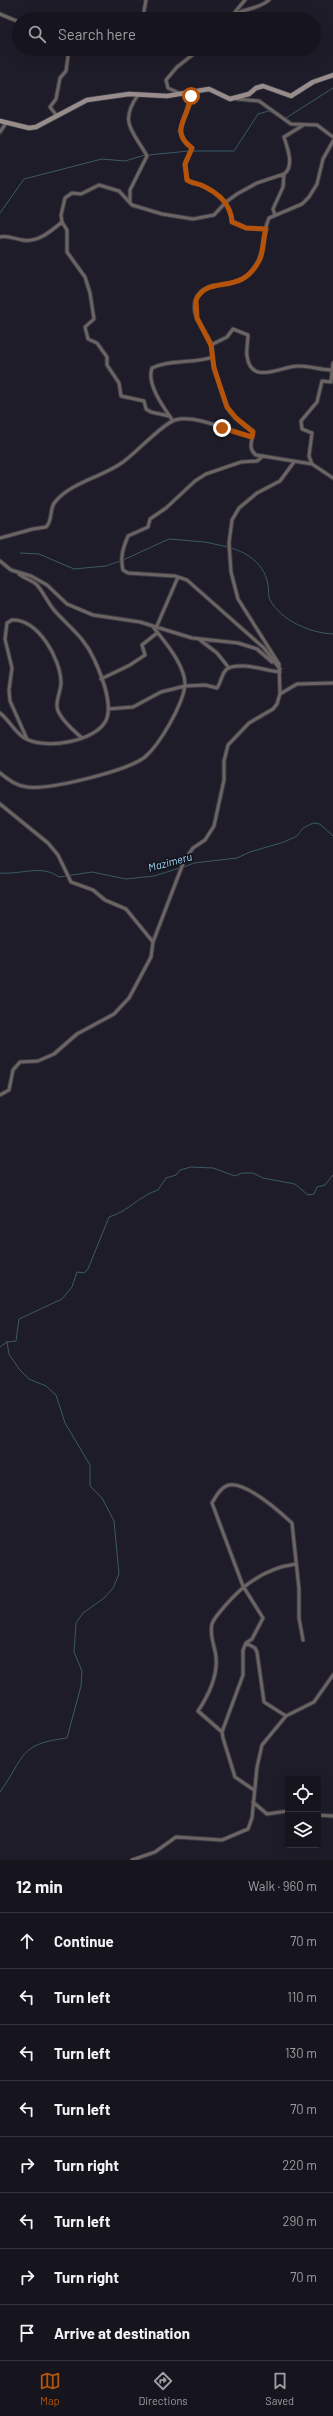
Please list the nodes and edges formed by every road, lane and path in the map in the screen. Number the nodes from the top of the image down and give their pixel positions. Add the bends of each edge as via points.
1 (146, 0) edge
2 (245, 0) edge
3 (268, 0) edge
4 (144, 12) edge
5 (235, 12) joint
6 (0, 14) edge
7 (12, 19) edge
8 (68, 56) edge
9 (191, 56) edge
10 (333, 75) edge
11 (179, 93) junction
12 (187, 93) junction
13 (138, 95) junction
14 (238, 99) junction
15 (57, 116) junction
16 (0, 121) edge
17 (6, 123) junction
18 (304, 125) junction
19 (0, 132) edge
20 (333, 137) edge
21 (333, 141) edge
22 (284, 174) junction
23 (130, 203) junction
24 (226, 203) junction
25 (275, 215) junction
26 (62, 222) junction
27 (266, 229) junction
28 (0, 237) edge
29 (211, 345) junction
30 (213, 357) junction
31 (333, 363) edge
32 (332, 370) edge
33 (169, 416) junction
34 (173, 421) junction
35 (252, 437) junction
36 (263, 456) junction
37 (294, 462) junction
38 (312, 464) junction
39 (333, 472) edge
40 (330, 476) junction
41 (333, 478) edge
42 (0, 538) edge
43 (0, 561) edge
44 (20, 574) junction
45 (178, 577) junction
46 (154, 627) junction
47 (157, 633) junction
48 (199, 639) junction
49 (229, 668) junction
50 (280, 671) junction
51 (101, 679) junction
52 (332, 683) edge
53 (185, 686) junction
54 (333, 688) edge
55 (280, 694) junction
56 (108, 709) junction
57 (0, 713) edge
58 (82, 738) junction
59 (28, 740) junction
60 (0, 773) edge
61 (0, 804) edge
62 (153, 942) junction
63 (0, 1095) edge
64 (296, 1564) junction
65 (243, 1586) junction
66 (303, 1640) dead end
67 (246, 1643) junction
68 (333, 1675) edge
69 (286, 1716) junction
70 (222, 1732) junction
71 (254, 1790) junction
72 (253, 1802) junction
73 (285, 1811) edge
74 (321, 1815) edge
75 (333, 1816) edge
76 (132, 1860) edge

1 - 4 street
2 - 5 street
3 - 5 street via 255,8
6 - 7 street
8 - 15 street via 66,71 60,78 56,98 50,107
9 - 11 street via 166,80 168,88
10 - 14 main road via 313,82 291,96 263,86
11 - 12 main road
11 - 13 main road via 167,96
12 - 14 main road via 209,89 222,97
12 - 24 street via 191,96 191,102 180,131 192,148 185,164 187,180 202,186
13 - 15 main road via 87,100
13 - 23 street via 127,118 128,127 147,156 130,190
14 - 18 street via 259,101 292,124
15 - 17 main road via 29,128
16 - 17 main road
17 - 19 street
18 - 20 street via 317,125
18 - 22 street via 284,137 289,162
21 - 25 street via 323,159 317,184 309,197 302,204
22 - 24 street via 257,183
22 - 25 street via 283,187 273,209
23 - 24 street via 162,214 193,219 214,215
23 - 26 street via 119,191 99,185 81,194 72,193 65,198
24 - 27 street via 232,215 232,222 246,228
25 - 27 street via 269,218
26 - 28 street via 46,236 25,241
26 - 33 street via 67,230 67,252 85,277 94,305 94,319 85,327 88,339 97,343 108,357 107,364 119,383 121,396 144,401 146,409
27 - 29 street via 263,252 249,274 237,283 208,287 196,300 197,318
29 - 30 street
29 - 32 street via 227,337 233,329 248,335 247,356 251,367 258,372 273,373 298,366
30 - 33 street via 198,362 169,363 152,368 150,374 154,389
30 - 35 street via 227,407 253,431
31 - 32 street
32 - 38 street via 331,382 322,382 317,402 300,421 302,429 312,433 309,456
33 - 34 street
34 - 35 street via 196,420
34 - 42 street via 122,464 59,498 52,506 50,522 46,527 33,528
35 - 36 street via 251,450 256,455
36 - 37 street
36 - 45 street via 257,461 216,469 201,477 150,519 148,527 128,536 121,553 123,570
37 - 38 street
37 - 50 street via 280,481 257,493 238,508 232,520 229,543 231,572 238,599 275,655
38 - 40 street
39 - 40 street
40 - 41 street
43 - 44 street
44 - 46 street via 41,581 74,607 102,617 129,620
44 - 51 street via 36,584 55,611 80,636 94,658
45 - 46 street
45 - 50 street via 197,588 230,616 264,648
46 - 47 street
46 - 48 street
47 - 51 street via 142,643 144,655
47 - 53 street via 177,664
48 - 49 street via 217,653
48 - 50 street via 235,642 253,648 266,656
49 - 50 street via 254,667
49 - 53 street via 217,688 194,684
50 - 55 street
51 - 56 street
52 - 54 street
52 - 55 street via 297,684
53 - 56 street via 161,692 134,707
53 - 60 street via 182,698 165,730 141,759 98,775 40,787 18,785
55 - 62 street via 273,709 252,721 228,745 224,761 224,780 214,826 205,840 192,848 186,856
56 - 58 street via 104,724
57 - 59 street
58 - 59 street via 63,744 45,744
58 - 59 street via 68,725 57,707 60,676 52,649 29,624 12,620 7,623 5,634 12,668 10,701
61 - 62 street via 48,843 58,855 71,882 93,890 105,900 126,909
62 - 63 street via 151,957 124,1004 106,1020 77,1034 54,1054 38,1061 20,1062 13,1070 9,1090
64 - 65 street via 283,1566 258,1576
64 - 65 street via 292,1522 255,1493 232,1485 226,1487 212,1503
64 - 66 street
65 - 67 street via 263,1618 252,1639
65 - 70 street via 212,1623 215,1671 207,1698 198,1712
67 - 69 street via 257,1652 264,1702
67 - 70 street via 243,1650 243,1675
68 - 69 street via 314,1702
69 - 71 street via 261,1748
70 - 71 street via 235,1777
71 - 72 street
72 - 73 street via 267,1814
72 - 76 street via 249,1826 236,1835 211,1841 176,1837 155,1852
74 - 75 street

